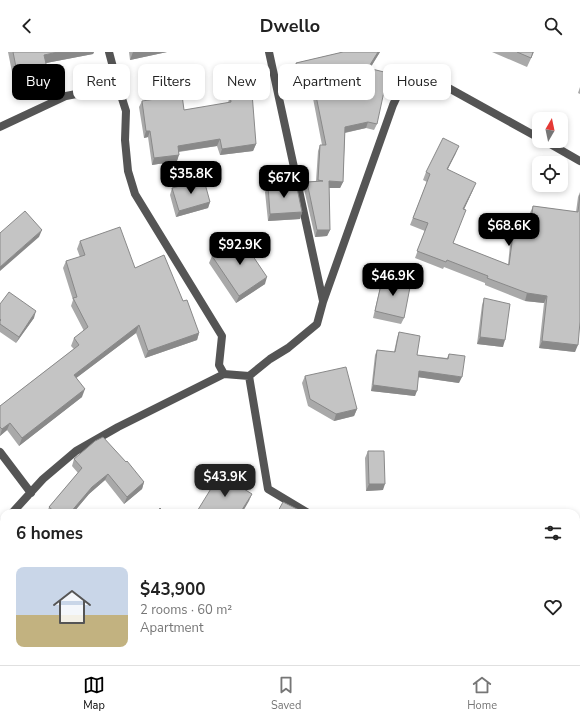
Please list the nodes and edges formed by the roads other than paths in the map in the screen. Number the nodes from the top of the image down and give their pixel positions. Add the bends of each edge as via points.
1 (109, 52) edge
2 (269, 52) edge
3 (112, 64) edge
4 (73, 95) edge
5 (122, 100) edge
6 (0, 127) edge
7 (532, 134) edge
8 (557, 148) edge
9 (580, 161) edge
10 (323, 302) junction
11 (224, 374) junction
12 (249, 376) junction
13 (0, 452) edge
14 (31, 493) junction
15 (16, 509) edge
16 (301, 509) edge

1 - 3 street
2 - 10 street
4 - 6 street
5 - 11 street via 126,111 128,171 135,194 222,336 219,365
7 - 10 street via 445,86 427,81 412,84 399,92 392,105
8 - 9 street
10 - 12 street via 317,324
11 - 12 street
11 - 14 street via 76,451 43,479
12 - 16 street via 268,489
13 - 14 street
14 - 15 street

